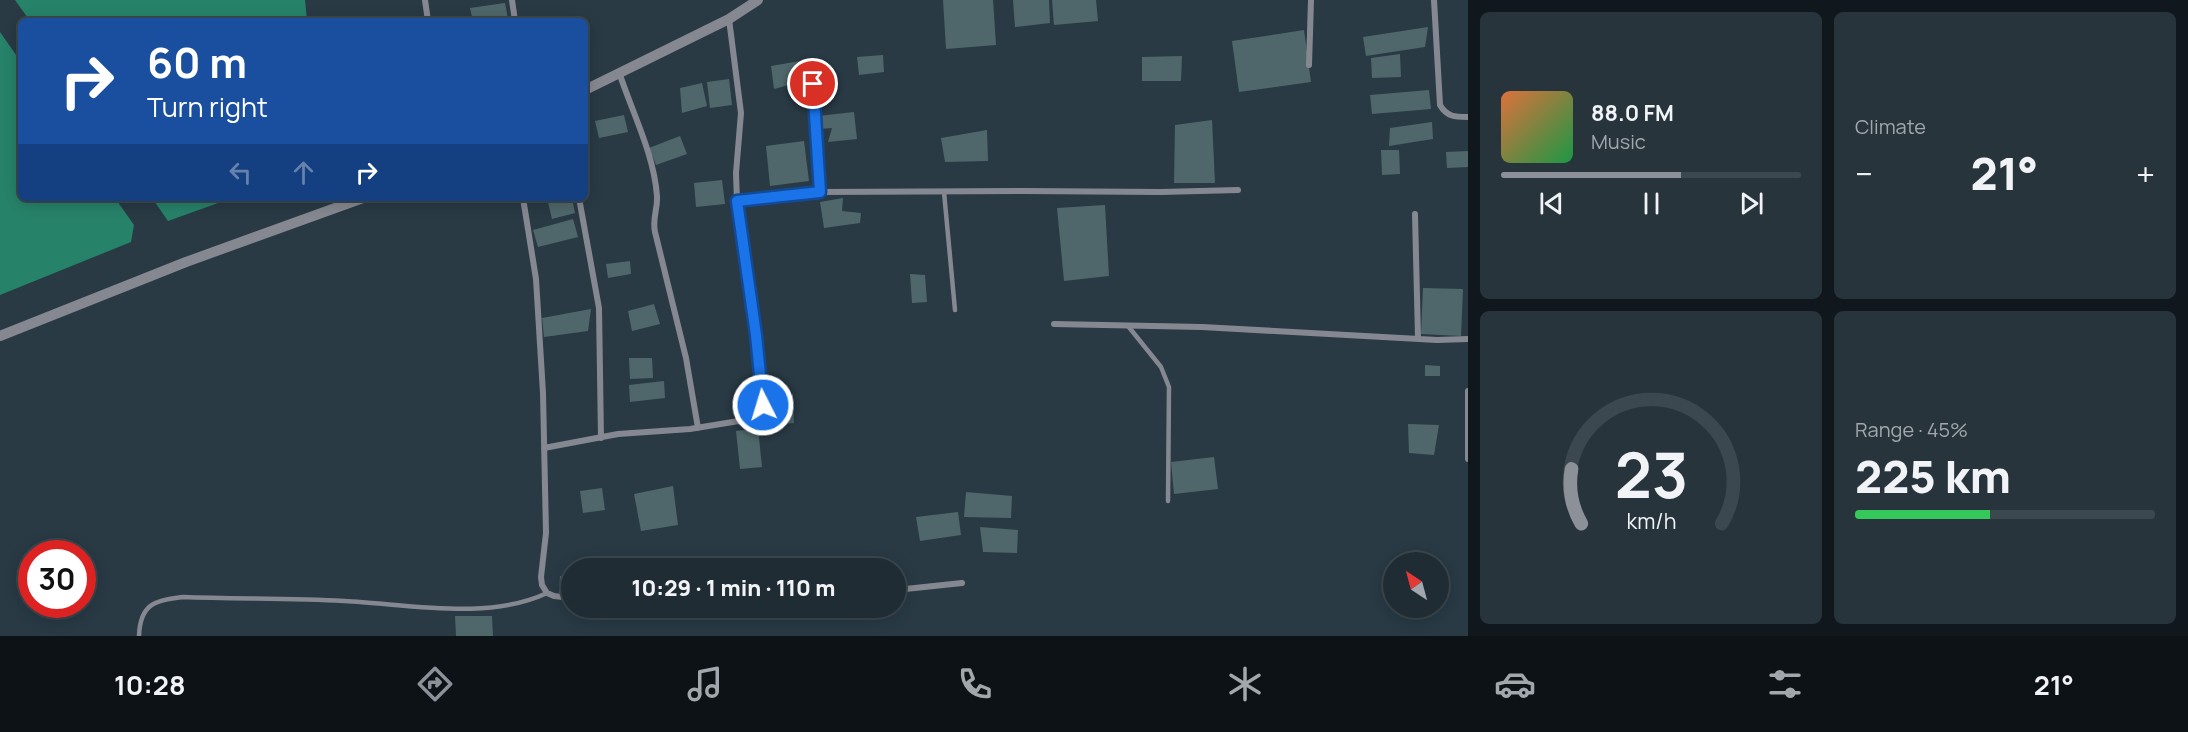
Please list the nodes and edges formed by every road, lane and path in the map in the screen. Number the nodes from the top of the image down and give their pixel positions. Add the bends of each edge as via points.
1 (424, 0) edge
2 (512, 0) edge
3 (759, 0) edge
4 (1311, 0) edge
5 (1434, 0) edge
6 (427, 18) edge
7 (515, 18) edge
8 (729, 19) junction
9 (812, 62) dead end
10 (1310, 64) dead end
11 (619, 72) junction
12 (588, 88) edge
13 (1468, 117) edge
14 (1238, 189) dead end
15 (820, 192) junction
16 (944, 192) junction
17 (355, 201) edge
18 (523, 201) edge
19 (580, 201) edge
20 (737, 201) junction
21 (1416, 214) dead end
22 (955, 310) dead end
23 (1054, 324) dead end
24 (1128, 326) junction
25 (0, 336) edge
26 (1418, 338) junction
27 (1468, 339) edge
28 (1468, 391) edge
29 (698, 428) junction
30 (601, 438) junction
31 (544, 448) junction
32 (1468, 459) edge
33 (1168, 501) dead end
34 (963, 583) dead end
35 (906, 589) edge
36 (547, 593) junction
37 (561, 597) edge
38 (139, 636) edge

1 - 6 street
2 - 7 street
3 - 8 street
4 - 10 street
5 - 13 street via 1440,105 1450,116
8 - 11 street
8 - 20 street via 741,113
9 - 15 street
11 - 12 street
11 - 29 street via 653,172 657,197 654,232 686,358
14 - 16 street
15 - 16 street
15 - 20 street
16 - 22 lane
17 - 25 street
18 - 31 street via 536,279
19 - 30 street via 598,308
20 - 29 street via 756,335 762,412 752,419
21 - 26 street
23 - 24 street
24 - 26 street
24 - 33 lane via 1161,368 1169,387
26 - 27 street
28 - 32 street
29 - 30 street
30 - 31 street
31 - 36 street via 546,534 541,577
34 - 35 street
36 - 37 street
36 - 38 lane via 530,602 504,607 161,599 142,617

